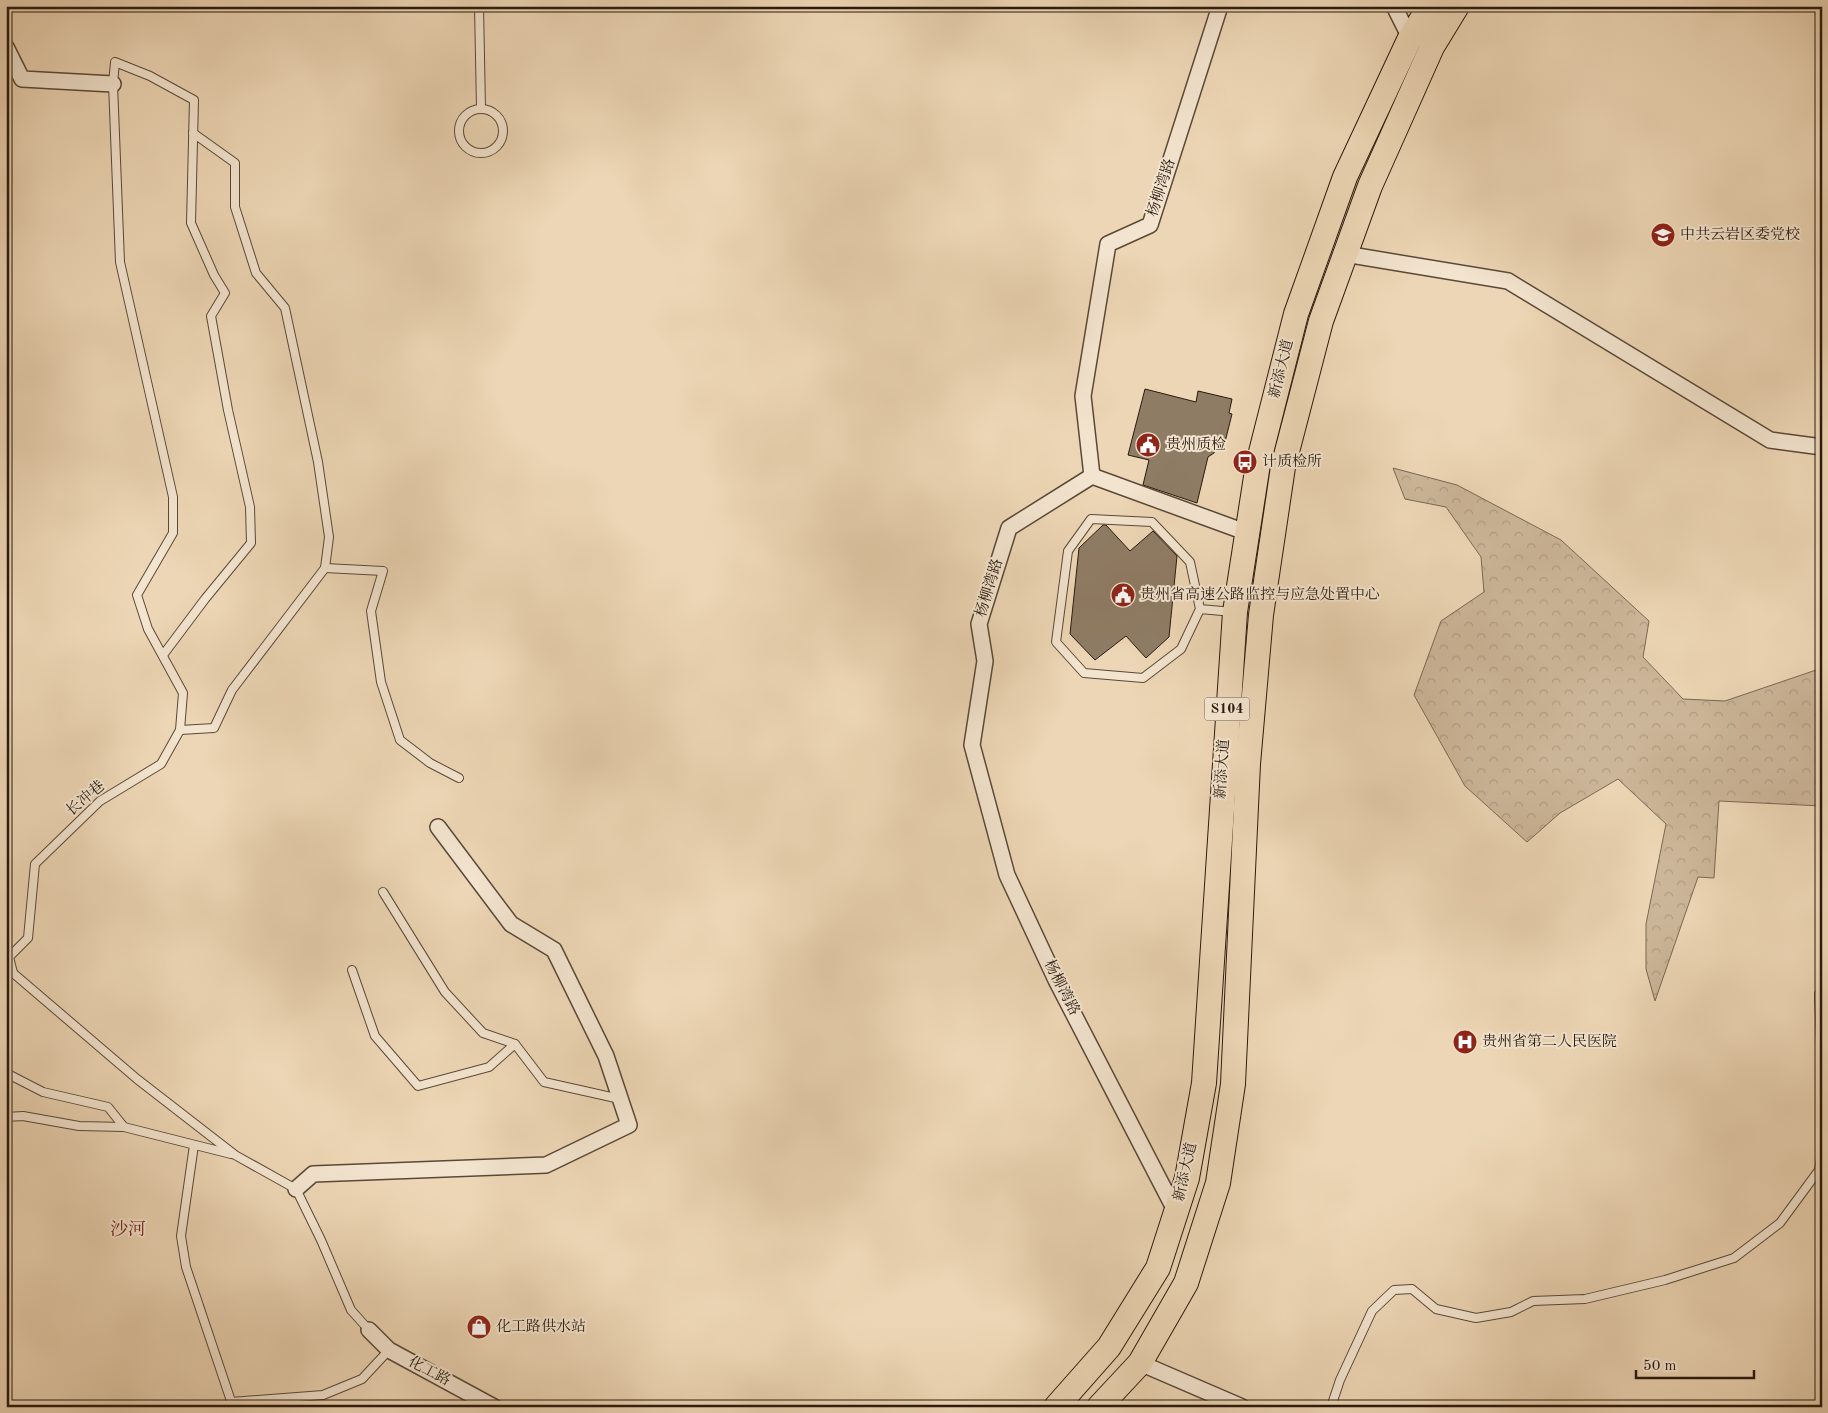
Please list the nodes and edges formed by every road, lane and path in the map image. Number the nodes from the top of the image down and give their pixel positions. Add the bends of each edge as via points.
1 (479, 6) edge
2 (1220, 6) edge
3 (1394, 6) edge
4 (1430, 6) edge
5 (1457, 6) edge
6 (1410, 38) junction
7 (6, 47) edge
8 (1432, 47) junction
9 (112, 84) junction
10 (481, 109) junction
11 (193, 133) junction
12 (1345, 254) junction
13 (1822, 447) edge
14 (1092, 476) junction
15 (1248, 533) junction
16 (326, 568) junction
17 (1200, 609) junction
18 (1235, 612) junction
19 (162, 656) junction
20 (180, 730) junction
21 (459, 778) dead end
22 (438, 827) dead end
23 (383, 892) dead end
24 (352, 970) dead end
25 (10, 972) edge
26 (1819, 994) dead end
27 (516, 1044) junction
28 (1822, 1070) edge
29 (6, 1073) edge
30 (620, 1099) junction
31 (6, 1118) edge
32 (124, 1127) junction
33 (194, 1145) junction
34 (1822, 1153) edge
35 (235, 1155) junction
36 (296, 1189) junction
37 (1176, 1212) junction
38 (369, 1330) joint
39 (389, 1350) junction
40 (1140, 1363) junction
41 (232, 1404) edge
42 (494, 1407) edge
43 (1056, 1407) edge
44 (1099, 1407) edge
45 (1242, 1407) edge
46 (1330, 1407) edge

1 - 10 lane
2 - 14 street, 杨柳湾路 via 1150,225 1108,244 1083,396
3 - 6 street
4 - 6 main road, 新添大道 / S104
5 - 8 main road, 新添大道 / S104
6 - 8 street
6 - 15 main road, 新添大道 / S104 via 1345,177 1296,314 1258,464
7 - 9 street via 22,79
8 - 12 main road, 新添大道 / S104 via 1370,186
9 - 11 lane via 115,62 150,76 194,100
9 - 19 lane, 长冲巷 via 120,262 173,497 173,534 137,595 148,629
10 - 10 lane via 463,119 459,132 469,150 483,153 497,147 503,134 500,119
11 - 16 lane via 235,163 235,208 256,273 285,308 329,537
11 - 19 lane via 191,223 225,293 211,316 250,507 251,543
12 - 13 street via 1508,281 1770,440
12 - 40 main road, 新添大道 / S104 via 1321,321 1282,467 1261,615 1248,764 1232,1084 1218,1183 1186,1283
14 - 15 street
14 - 37 street, 杨柳湾路 via 1009,528 979,624 985,661 972,745 1007,875 1056,980
15 - 18 main road, 新添大道 / S104
16 - 20 lane via 232,690 214,728
16 - 21 lane via 382,571 371,611 381,682 400,740
17 - 17 lane via 1190,562 1152,522 1091,519 1068,551 1056,642 1084,673 1143,678 1181,649
17 - 18 lane
18 - 37 main road, 新添大道 / S104 via 1204,1083 1187,1178
19 - 20 lane, 长冲巷 via 183,693
20 - 25 lane, 长冲巷 via 161,764 100,801 35,864 28,938 9,957
22 - 30 street via 510,924 554,950 606,1056
23 - 27 lane via 445,992 483,1033
24 - 27 lane via 375,1036 418,1086 489,1067
25 - 35 lane via 137,1079
26 - 28 lane
27 - 30 lane via 544,1082
29 - 32 lane via 44,1092 108,1107
30 - 36 street via 629,1125 546,1165 313,1174
31 - 32 lane via 23,1116 79,1126
32 - 33 lane
33 - 35 lane
33 - 41 lane via 181,1236 186,1267
34 - 46 lane via 1819,1170 1780,1223 1734,1258 1674,1278 1585,1298 1533,1301 1511,1312 1476,1318 1436,1309 1412,1289 1394,1290 1372,1311
35 - 36 lane
36 - 38 lane via 322,1240 351,1310
37 - 43 main road, 新添大道 / S104 via 1158,1268 1109,1347
38 - 39 street, 化工路
39 - 41 lane via 362,1379 323,1395
39 - 42 street, 化工路
40 - 44 main road, 新添大道 / S104
40 - 45 street

